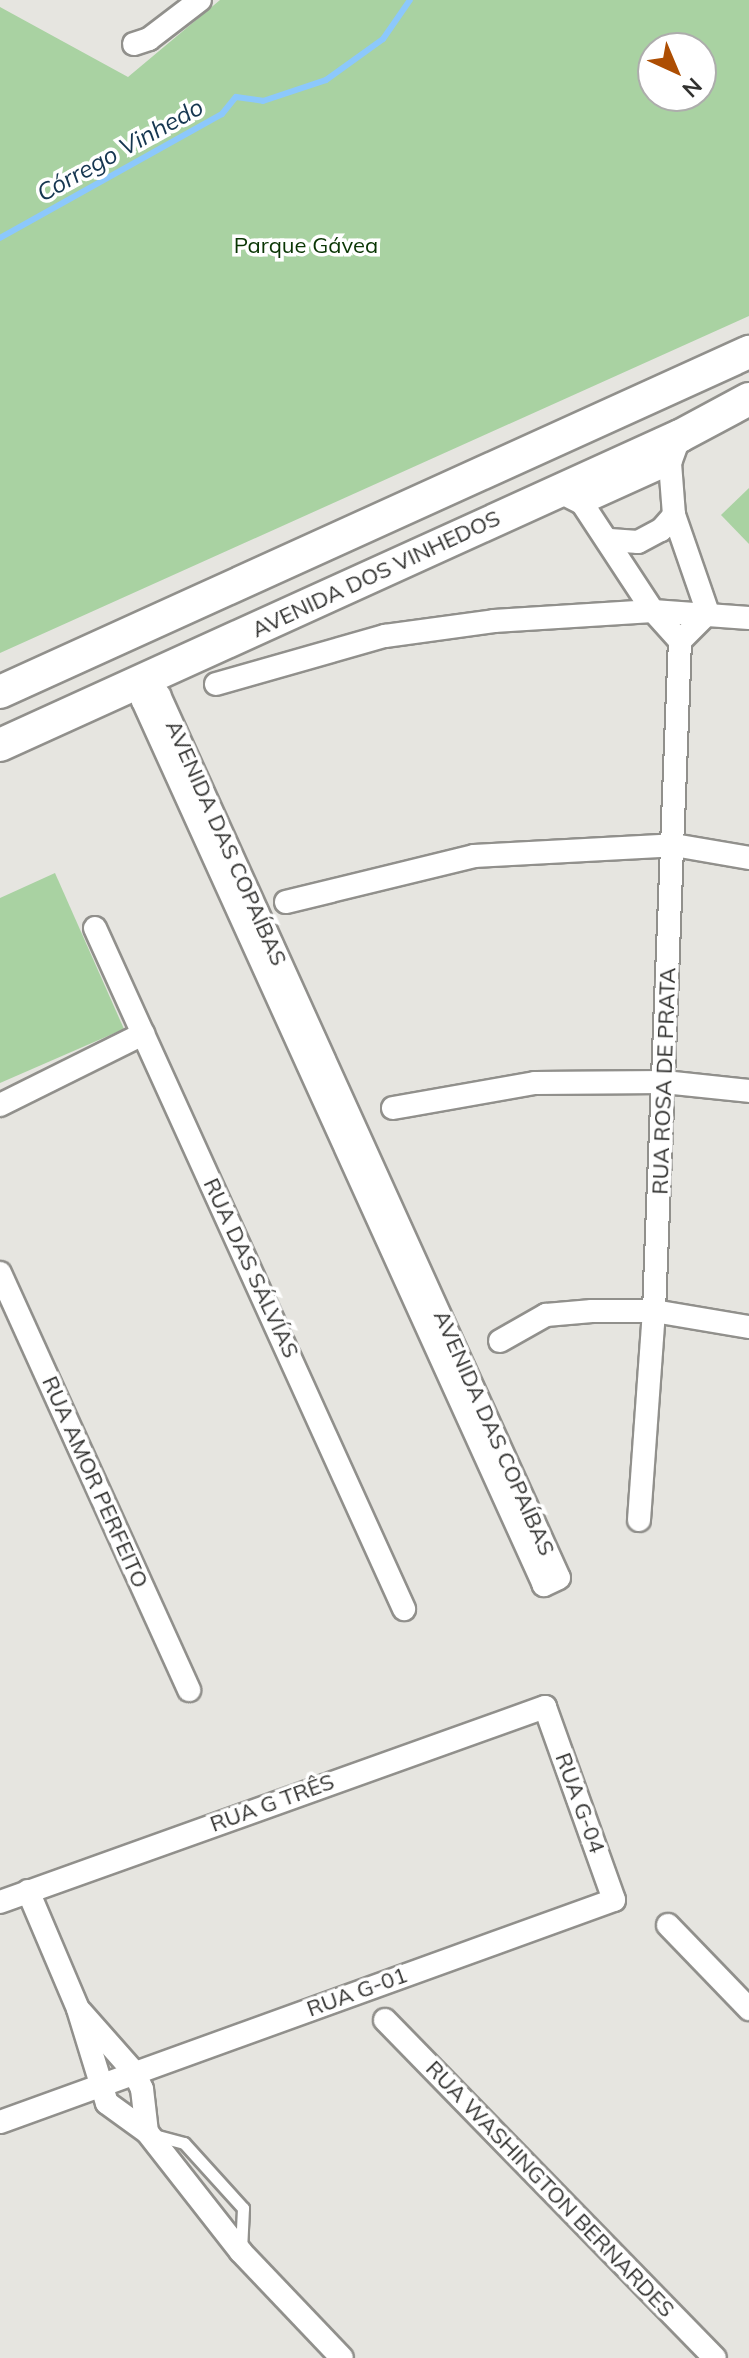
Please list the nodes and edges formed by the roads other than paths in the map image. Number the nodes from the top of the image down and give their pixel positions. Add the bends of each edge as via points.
1 (200, 0) edge
2 (134, 44) dead end
3 (749, 352) edge
4 (677, 386) junction
5 (749, 399) edge
6 (675, 450) junction
7 (570, 497) junction
8 (674, 515) junction
9 (610, 540) junction
10 (410, 558) junction
11 (653, 611) junction
12 (708, 613) junction
13 (749, 618) edge
14 (680, 641) junction
15 (144, 681) junction
16 (216, 684) dead end
17 (0, 692) edge
18 (0, 745) edge
19 (674, 845) junction
20 (749, 858) edge
21 (286, 902) dead end
22 (95, 928) dead end
23 (143, 1034) junction
24 (664, 1082) junction
25 (749, 1091) edge
26 (0, 1105) edge
27 (393, 1108) dead end
28 (0, 1273) edge
29 (654, 1311) junction
30 (749, 1327) edge
31 (500, 1341) dead end
32 (639, 1520) dead end
33 (404, 1609) dead end
34 (189, 1690) dead end
35 (545, 1707) joint
36 (28, 1891) junction
37 (614, 1900) joint
38 (0, 1902) edge
39 (668, 1925) dead end
40 (78, 2009) junction
41 (749, 2009) edge
42 (385, 2020) dead end
43 (134, 2072) junction
44 (99, 2084) junction
45 (0, 2122) edge
46 (147, 2132) junction
47 (342, 2358) edge
48 (715, 2358) edge

1 - 2 street via 149,39
3 - 4 main road, AVENIDA DOS VINHEDOS
4 - 10 main road via 509,481 411,528
4 - 17 main road, AVENIDA DOS VINHEDOS
5 - 6 main road, AVENIDA DOS VINHEDOS
6 - 7 main road, AVENIDA DOS VINHEDOS
6 - 8 street
7 - 9 street
7 - 10 main road, AVENIDA DOS VINHEDOS
8 - 9 street via 661,530 638,542
8 - 12 street
9 - 11 street
10 - 15 main road, AVENIDA DOS VINHEDOS
11 - 12 street
11 - 14 street
11 - 16 street via 494,621 385,636
12 - 13 street
12 - 14 street
14 - 19 street, RUA ROSA DE PRATA
15 - 15 street, AVENIDA DAS COPAÍBAS via 149,716 544,1585 552,1582 559,1578 540,1535 159,695
15 - 18 main road, AVENIDA DOS VINHEDOS
19 - 20 street
19 - 21 street via 474,856
19 - 24 street, RUA ROSA DE PRATA
22 - 23 street, RUA DAS SÁLVÍAS
23 - 26 street
23 - 33 street, RUA DAS SÁLVÍAS
24 - 25 street
24 - 27 street via 535,1083
24 - 29 street, RUA ROSA DE PRATA
28 - 34 street, RUA AMOR PERFEITO
29 - 30 street
29 - 31 street via 546,1315
29 - 32 street, RUA ROSA DE PRATA
35 - 36 street, RUA G TRÊS
35 - 37 street, RUA G-04
36 - 38 street, RUA G TRÊS
36 - 40 street
37 - 43 street, RUA G-01
39 - 41 street
40 - 43 street
40 - 44 street
42 - 48 street, RUA WASHINGTON BERNARDES
43 - 44 street, RUA G-01
43 - 46 street via 142,2089
44 - 45 street, RUA G-01
44 - 46 street via 107,2103
46 - 47 street via 241,2252

